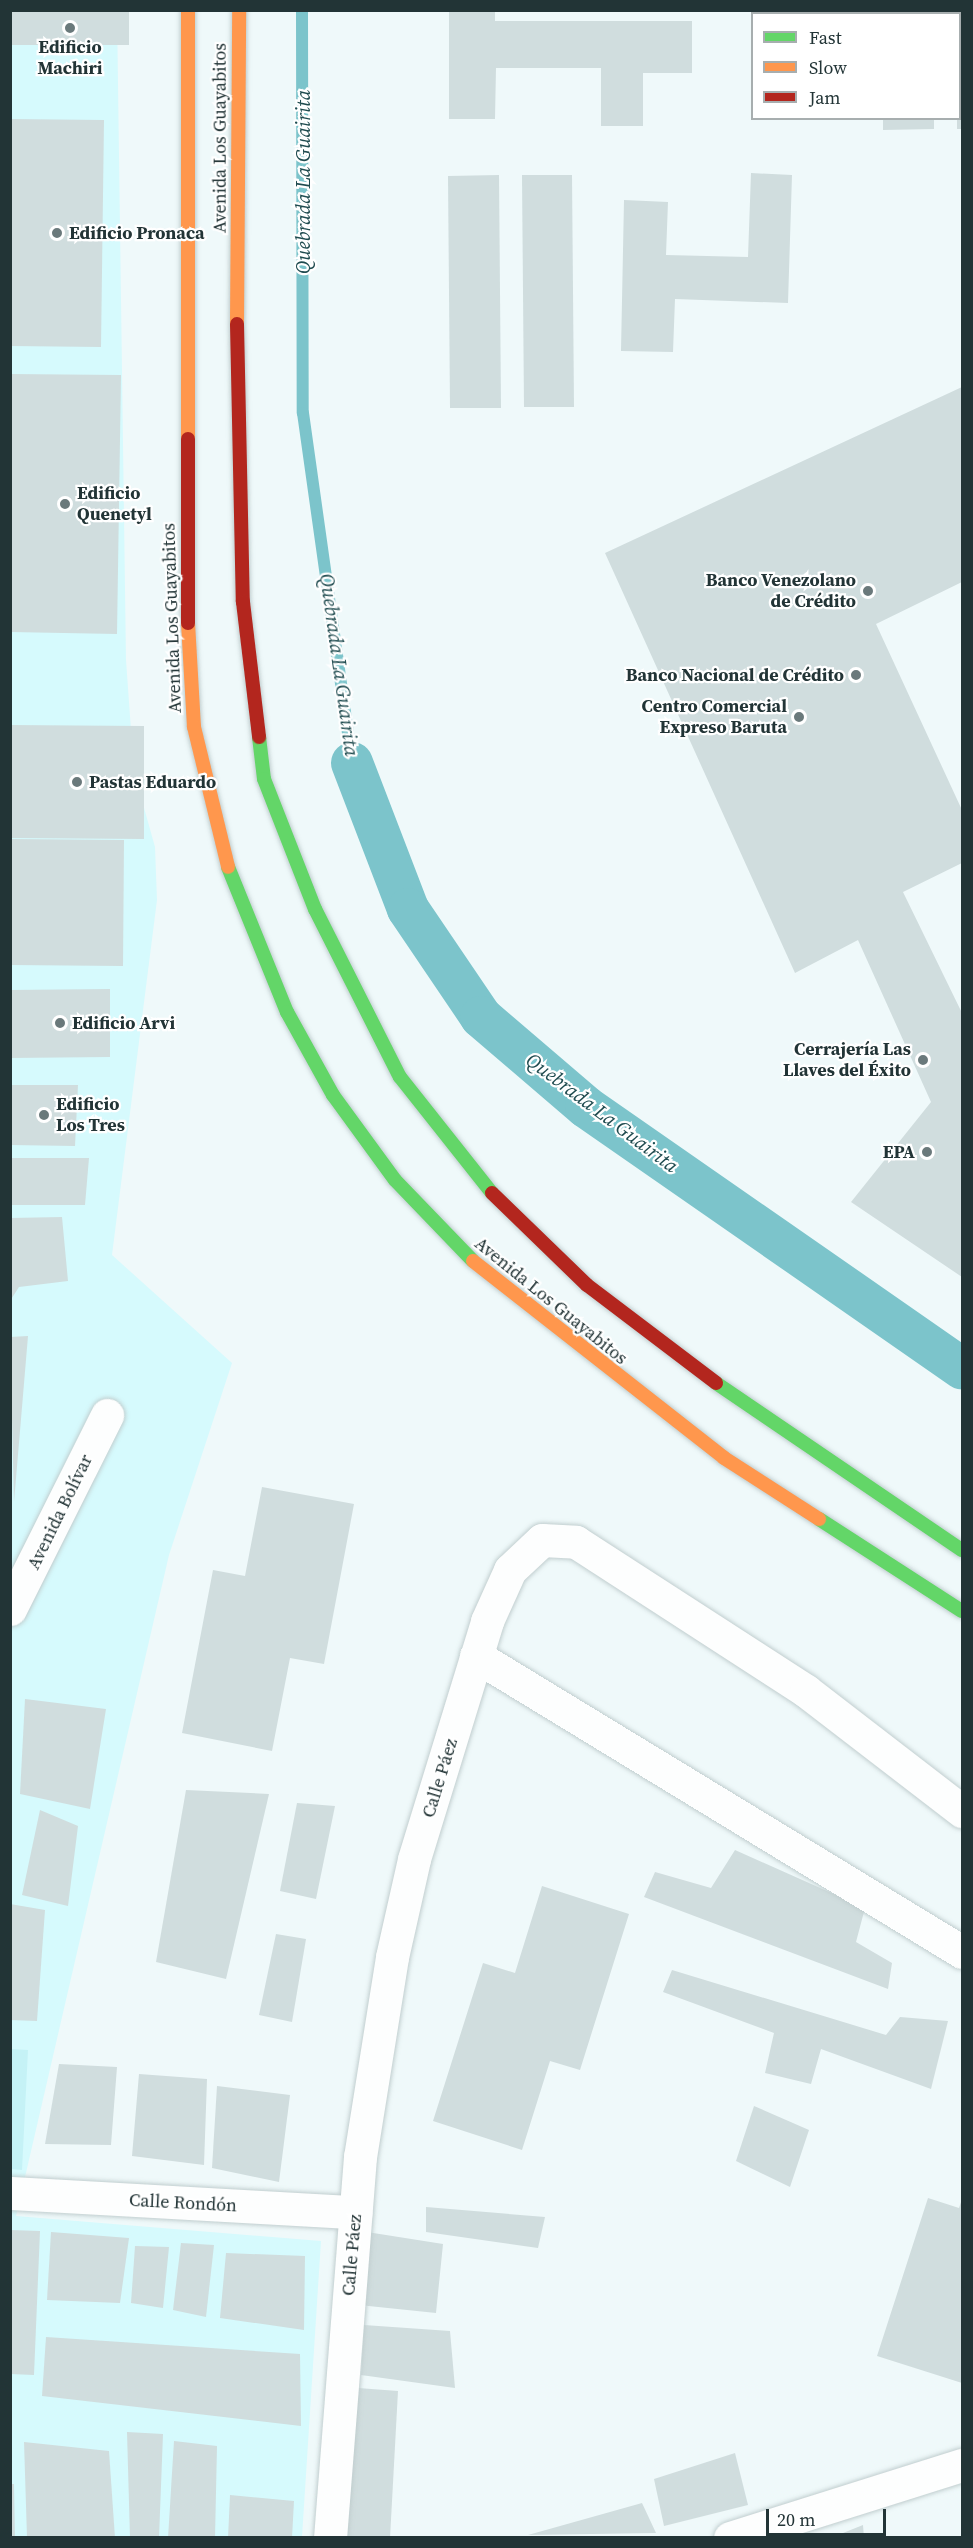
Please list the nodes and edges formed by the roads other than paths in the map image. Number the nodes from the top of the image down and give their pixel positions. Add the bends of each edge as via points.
1 (188, 10) edge
2 (239, 10) edge
3 (107, 1415) dead end
4 (963, 1550) edge
5 (10, 1609) edge
6 (963, 1611) edge
7 (476, 1656) junction
8 (963, 1811) edge
9 (963, 1952) edge
10 (10, 2193) edge
11 (355, 2212) junction
12 (962, 2466) edge
13 (330, 2538) edge
14 (730, 2538) edge

1 - 6 main road, Avenida Los Guayabitos via 188,656 194,727 218,843 287,1012 333,1095 394,1180 462,1252 525,1307 724,1458
2 - 4 main road, Avenida Los Guayabitos via 236,402 244,613 264,779 315,909 400,1077 519,1220 587,1285 688,1364
3 - 5 street, Avenida Bolívar
7 - 8 street, Calle Páez via 510,1570 542,1540 576,1542 806,1691
7 - 9 street
7 - 11 street, Calle Páez via 414,1859 392,1957
10 - 11 street, Calle Rondón
11 - 13 street, Calle Páez
12 - 14 street

